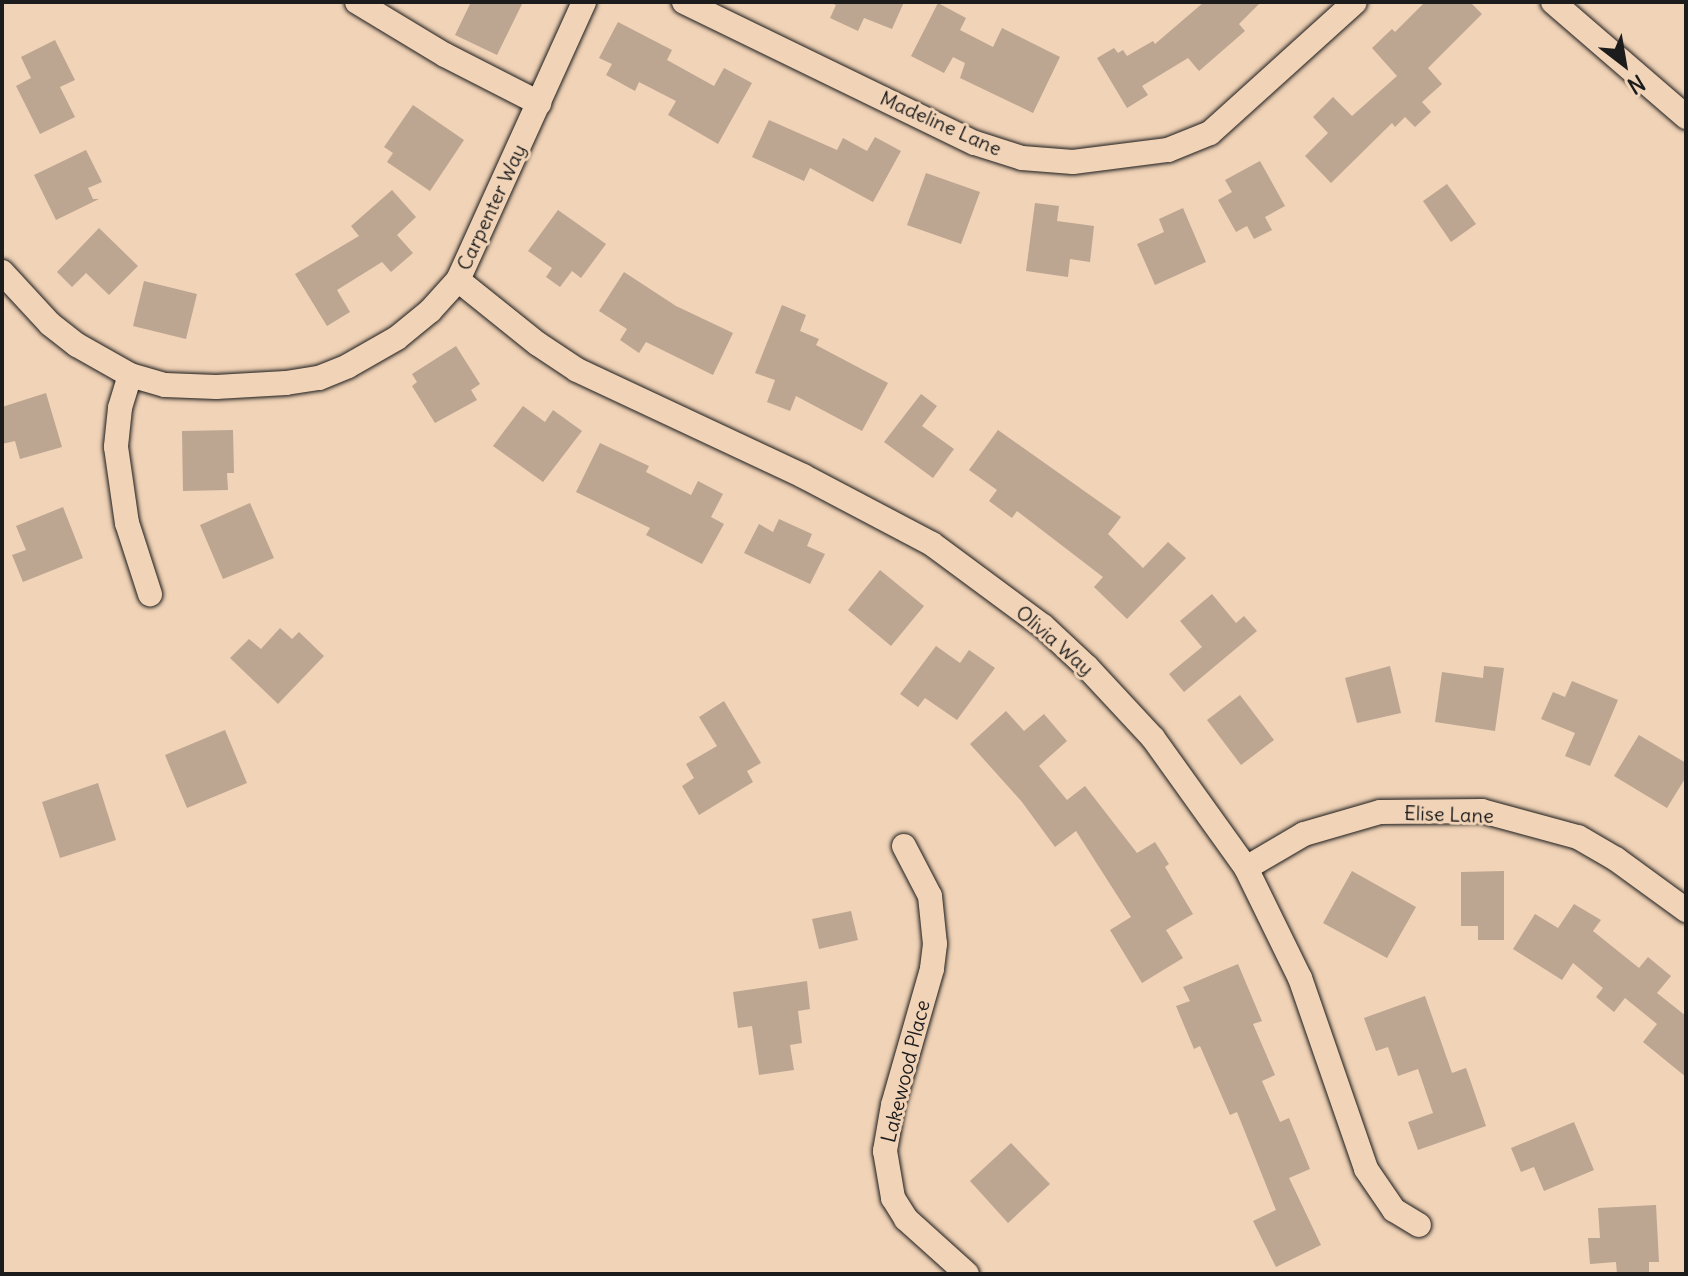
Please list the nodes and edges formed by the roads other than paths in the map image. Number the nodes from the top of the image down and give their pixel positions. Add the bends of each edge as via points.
1 (357, 2) edge
2 (584, 2) edge
3 (684, 2) edge
4 (1355, 2) edge
5 (1553, 2) edge
6 (539, 103) junction
7 (1686, 117) edge
8 (2, 272) edge
9 (458, 280) junction
10 (130, 375) junction
11 (150, 594) dead end
12 (904, 846) dead end
13 (1246, 868) junction
14 (1686, 910) edge
15 (1419, 1225) dead end
16 (967, 1274) edge

1 - 6 street
2 - 6 street, Carpenter Way
3 - 4 street, Madeline Lane via 975,143 1022,158 1073,162 1168,150 1210,133
5 - 7 street
6 - 9 street, Carpenter Way
8 - 10 street, Carpenter Way via 50,324
9 - 10 street, Carpenter Way via 397,338 319,378 216,387 165,385
9 - 13 street, Olivia Way via 577,370 876,514 932,544 997,591 1066,646 1128,708
10 - 11 street via 116,447 127,523
12 - 16 street, Lakewood Place via 930,896 935,944 885,1151 893,1198 906,1219
13 - 14 street, Elise Lane via 1304,834 1380,812 1482,811 1578,837
13 - 15 street, Olivia Way via 1300,978 1366,1169 1394,1210

